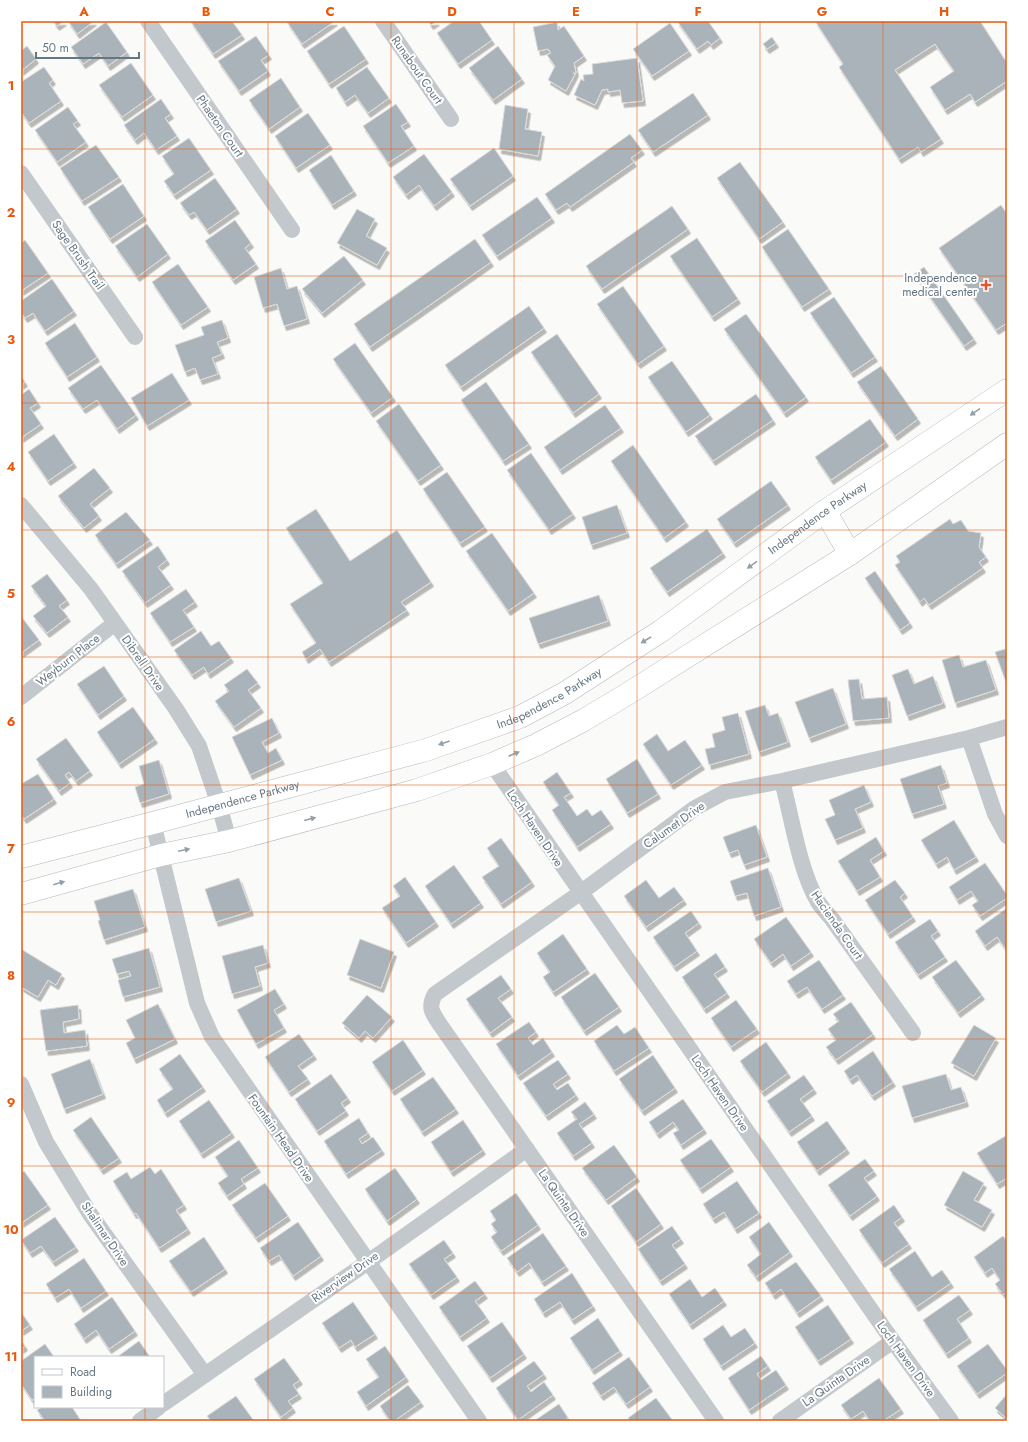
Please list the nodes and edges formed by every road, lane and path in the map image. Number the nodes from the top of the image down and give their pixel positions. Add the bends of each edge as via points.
1 (148, 21) edge
2 (383, 21) edge
3 (451, 119) dead end
4 (21, 173) edge
5 (292, 230) dead end
6 (135, 337) dead end
7 (1007, 390) edge
8 (1007, 444) edge
9 (21, 505) edge
10 (825, 512) junction
11 (850, 554) junction
12 (115, 623) junction
13 (21, 697) edge
14 (1007, 727) edge
15 (474, 733) junction
16 (969, 738) junction
17 (492, 764) junction
18 (782, 781) junction
19 (220, 805) junction
20 (153, 823) junction
21 (1007, 836) edge
22 (229, 840) junction
23 (161, 855) junction
24 (21, 857) edge
25 (580, 893) junction
26 (21, 894) edge
27 (447, 986) joint
28 (914, 1033) dead end
29 (21, 1084) edge
30 (526, 1149) junction
31 (368, 1262) junction
32 (893, 1341) junction
33 (204, 1375) junction
34 (164, 1403) edge
35 (158, 1408) edge
36 (140, 1421) edge
37 (479, 1421) edge
38 (716, 1421) edge
39 (780, 1421) edge
40 (951, 1421) edge

1 - 5 street, Phaeton Court
2 - 3 street, Runabout Court
4 - 6 street, Sage Brush Trail
7 -> 10 main road, Independence Parkway
8 - 11 main road
9 - 12 street, Dibrell Drive via 91,589
10 - 11 main road
10 -> 15 main road, Independence Parkway via 660,631 564,693 520,717
17 -> 11 main road via 584,720
12 - 13 street, Weyburn Place
12 - 19 street, Dibrell Drive via 199,746
14 - 16 street, Calumet Drive
15 - 17 main road
15 -> 19 main road, Independence Parkway via 426,750
16 - 18 street, Calumet Drive
16 - 21 street via 995,814
22 -> 17 main road via 417,790
17 - 25 street, Loch Haven Drive
18 - 25 street, Calumet Drive via 725,792 695,808
18 - 28 street, Hacienda Court via 810,886 819,903
19 - 20 main road, Independence Parkway
19 - 22 street, Dibrell Drive
20 - 23 street, Fountain Head Drive
20 - 24 main road, Independence Parkway
23 -> 22 main road
26 -> 23 main road
23 - 31 street, Fountain Head Drive via 196,1003 212,1038
25 - 27 street, Calumet Drive
25 - 32 street, Loch Haven Drive
27 - 30 street, La Quinta Drive via 432,999 432,1013
29 - 33 street, Shalimar Drive via 46,1142 90,1214
30 - 31 street, Riverview Drive
30 - 38 street, La Quinta Drive
31 - 33 street, Riverview Drive
31 - 37 street, Fountain Head Drive
32 - 39 street, La Quinta Drive
32 - 40 street, Loch Haven Drive
33 - 34 street, Riverview Drive
35 - 36 street

